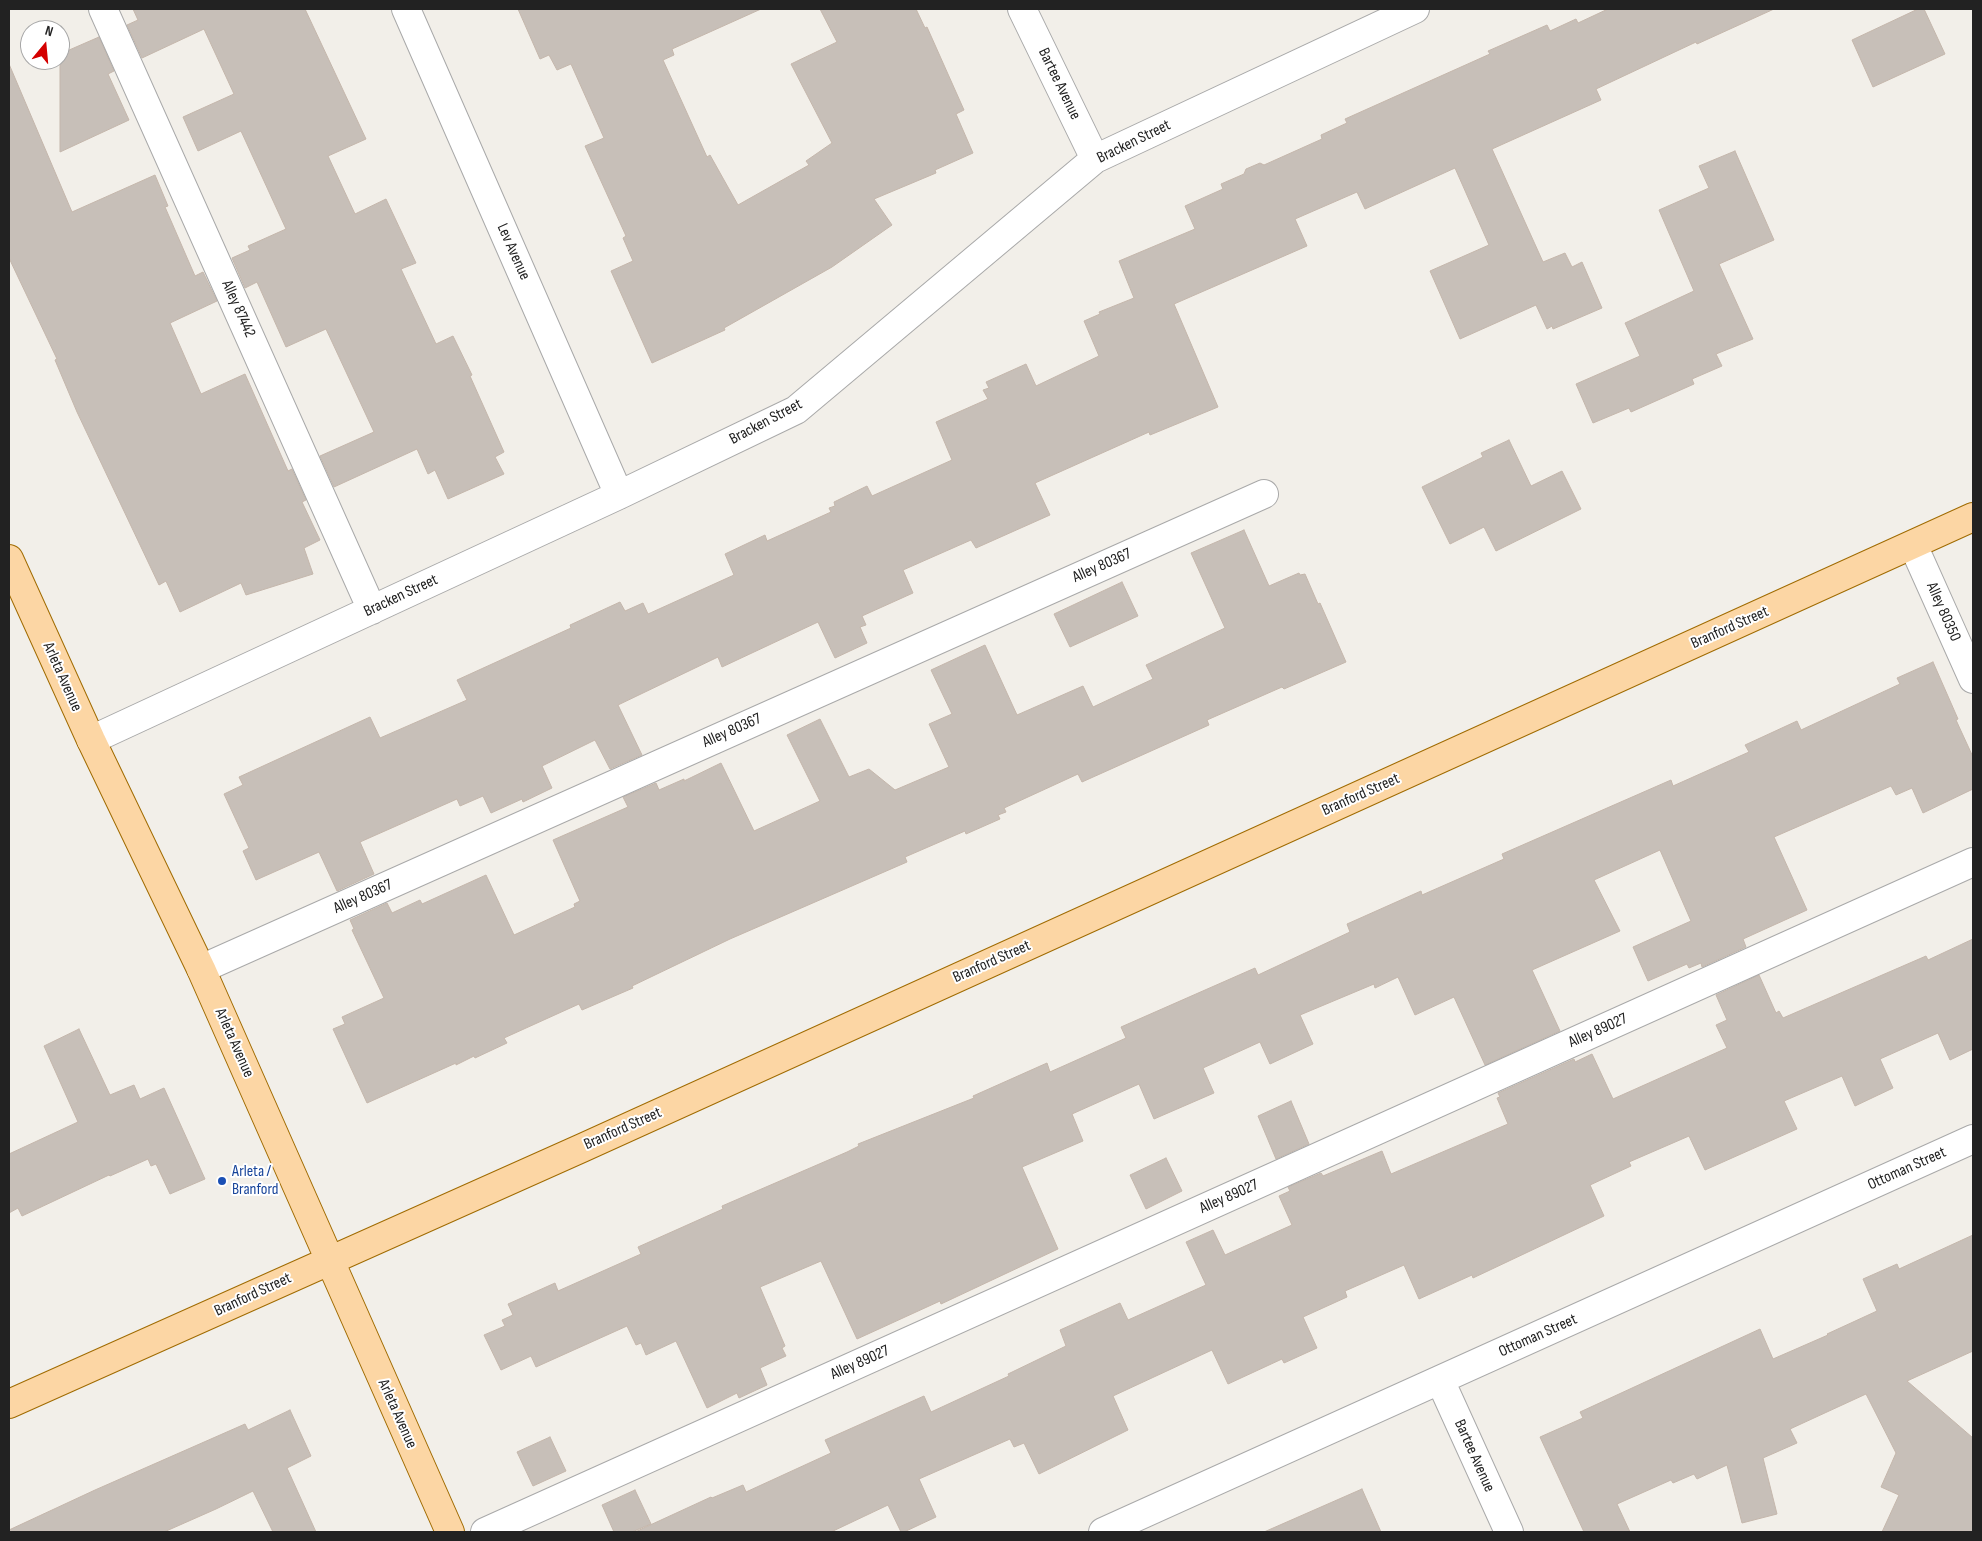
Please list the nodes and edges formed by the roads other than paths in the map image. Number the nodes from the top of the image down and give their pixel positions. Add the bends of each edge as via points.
1 (104, 9) edge
2 (406, 9) edge
3 (1022, 9) edge
4 (1415, 9) edge
5 (1095, 159) junction
6 (1264, 494) dead end
7 (619, 495) junction
8 (1973, 517) edge
9 (1913, 545) junction
10 (9, 559) edge
11 (372, 610) junction
12 (1973, 679) edge
13 (91, 740) junction
14 (1973, 862) edge
15 (201, 969) junction
16 (1973, 1139) edge
17 (329, 1260) junction
18 (1440, 1380) junction
19 (9, 1404) edge
20 (450, 1532) edge
21 (485, 1532) edge
22 (1103, 1532) edge
23 (1509, 1532) edge

1 - 11 street, Alley 87442
2 - 7 street, Lev Avenue
3 - 5 street, Bartee Avenue
4 - 5 street, Bracken Street
5 - 7 street, Bracken Street via 796,410
6 - 15 street, Alley 80367
7 - 11 street, Bracken Street
8 - 9 main road, Branford Street
9 - 12 street, Alley 80350
9 - 17 main road, Branford Street
10 - 13 main road, Arleta Avenue
11 - 13 street, Bracken Street
13 - 15 main road, Arleta Avenue
14 - 21 street, Alley 89027
15 - 17 main road, Arleta Avenue
16 - 18 street, Ottoman Street
17 - 19 main road, Branford Street
17 - 20 main road, Arleta Avenue
18 - 22 street, Ottoman Street
18 - 23 street, Bartee Avenue

